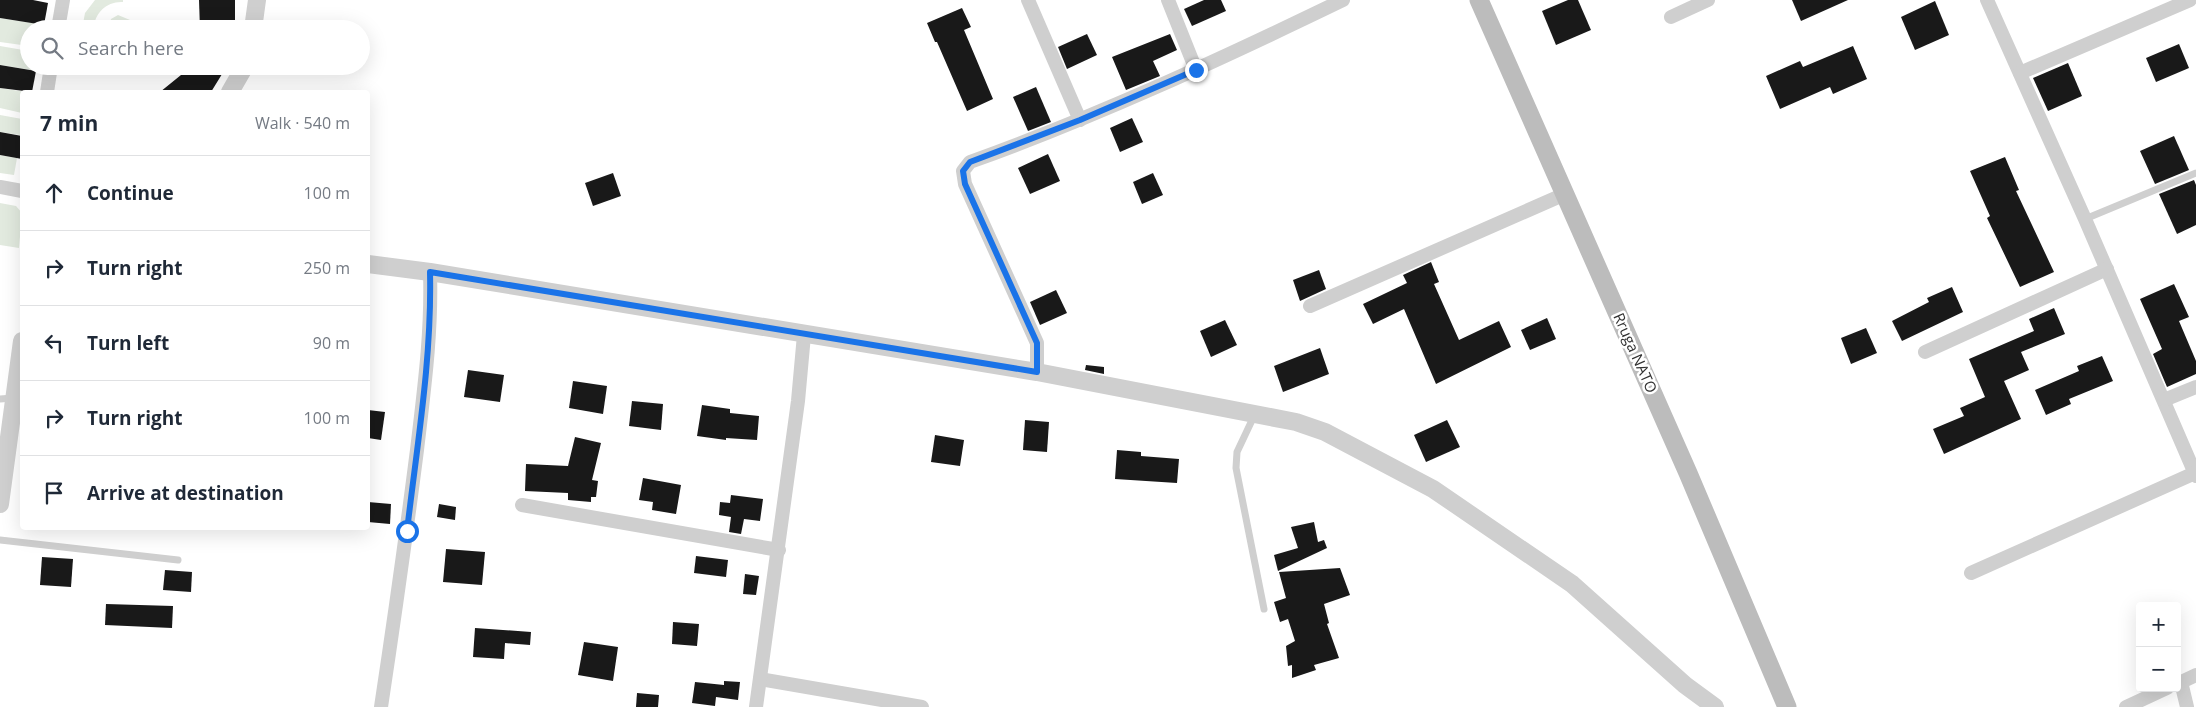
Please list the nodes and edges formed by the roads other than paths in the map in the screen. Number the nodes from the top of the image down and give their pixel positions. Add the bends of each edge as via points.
1 (63, 0) edge
2 (1028, 0) edge
3 (1168, 0) edge
4 (1344, 0) edge
5 (1479, 0) edge
6 (1708, 0) edge
7 (1987, 0) edge
8 (2190, 0) edge
9 (255, 3) edge
10 (1671, 17) dead end
11 (60, 20) edge
12 (254, 20) edge
13 (1196, 70) junction
14 (2020, 73) junction
15 (50, 75) edge
16 (240, 75) edge
17 (246, 75) edge
18 (47, 90) edge
19 (231, 90) edge
20 (246, 90) edge
21 (1080, 120) junction
22 (2196, 173) edge
23 (0, 187) edge
24 (20, 190) edge
25 (1565, 194) junction
26 (2085, 219) junction
27 (370, 264) edge
28 (2107, 269) junction
29 (430, 272) junction
30 (1310, 306) dead end
31 (804, 335) junction
32 (20, 349) edge
33 (1926, 352) dead end
34 (1037, 372) junction
35 (2196, 387) edge
36 (8, 398) edge
37 (2164, 400) junction
38 (1255, 414) junction
39 (4, 442) edge
40 (2195, 475) edge
41 (0, 504) edge
42 (522, 505) dead end
43 (0, 540) edge
44 (778, 550) junction
45 (178, 560) dead end
46 (1972, 573) dead end
47 (1264, 609) dead end
48 (2196, 675) edge
49 (760, 679) junction
50 (2181, 682) edge
51 (2181, 689) edge
52 (2158, 692) edge
53 (1784, 702) edge
54 (381, 707) edge
55 (756, 707) edge
56 (922, 707) edge
57 (1716, 707) edge
58 (2126, 707) edge
59 (2187, 707) edge

1 - 11 street
2 - 21 street
3 - 13 street
4 - 13 street
5 - 25 main road, Rruga NATO
6 - 10 street
7 - 14 street
8 - 14 street
9 - 12 street
13 - 21 street
14 - 26 street
15 - 18 street
16 - 19 street
17 - 20 street
21 - 34 street via 970,162 963,171 965,184 1037,343
22 - 26 lane
23 - 24 street
25 - 30 street
25 - 53 main road, Rruga NATO via 1688,473
26 - 28 street
27 - 29 street
28 - 33 street
28 - 37 street
29 - 31 street
29 - 54 street via 431,310 426,372
31 - 34 street
31 - 44 street
32 - 36 street
34 - 38 street
35 - 37 street
36 - 39 street
37 - 40 street
38 - 47 lane via 1236,452 1236,468
38 - 57 street via 1325,432 1433,489 1572,584 1678,678
39 - 41 street
40 - 46 street
42 - 44 street
43 - 45 lane
44 - 49 street
48 - 50 street
49 - 55 street
49 - 56 street
51 - 59 street
52 - 58 street

